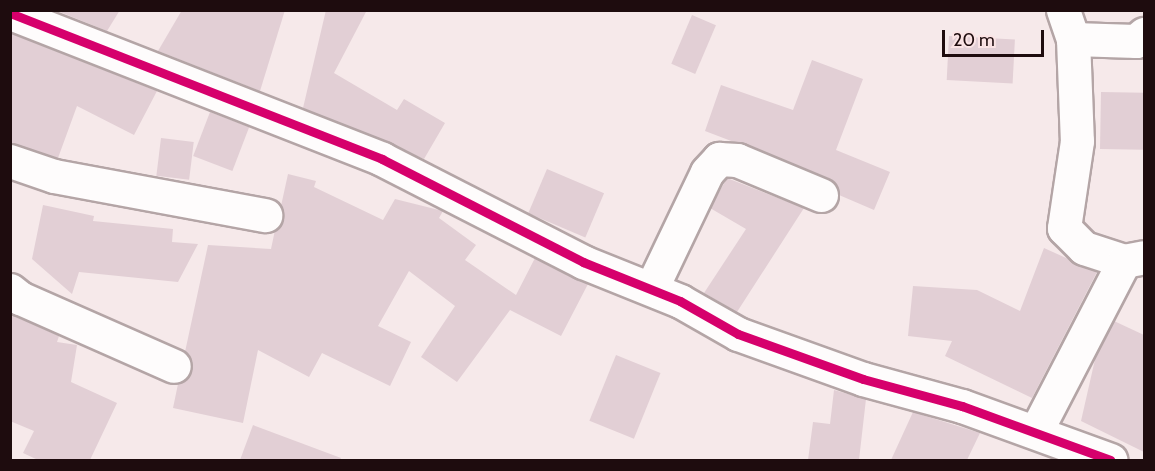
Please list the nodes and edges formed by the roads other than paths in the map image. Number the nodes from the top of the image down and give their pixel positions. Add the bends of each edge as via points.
1 (10, 13) edge
2 (1068, 25) edge
3 (1144, 34) edge
4 (10, 161) edge
5 (821, 195) dead end
6 (265, 215) dead end
7 (1134, 259) edge
8 (652, 288) junction
9 (10, 290) edge
10 (174, 366) dead end
11 (1036, 431) junction
12 (1110, 460) edge

1 - 8 street via 382,159 583,262
2 - 3 street via 1136,41
2 - 7 street via 1077,141 1064,228 1084,248
4 - 6 street via 54,176
5 - 8 street via 737,160 719,159 707,172
7 - 11 street
8 - 11 street via 738,334 863,379
9 - 10 street via 20,298
11 - 12 street

